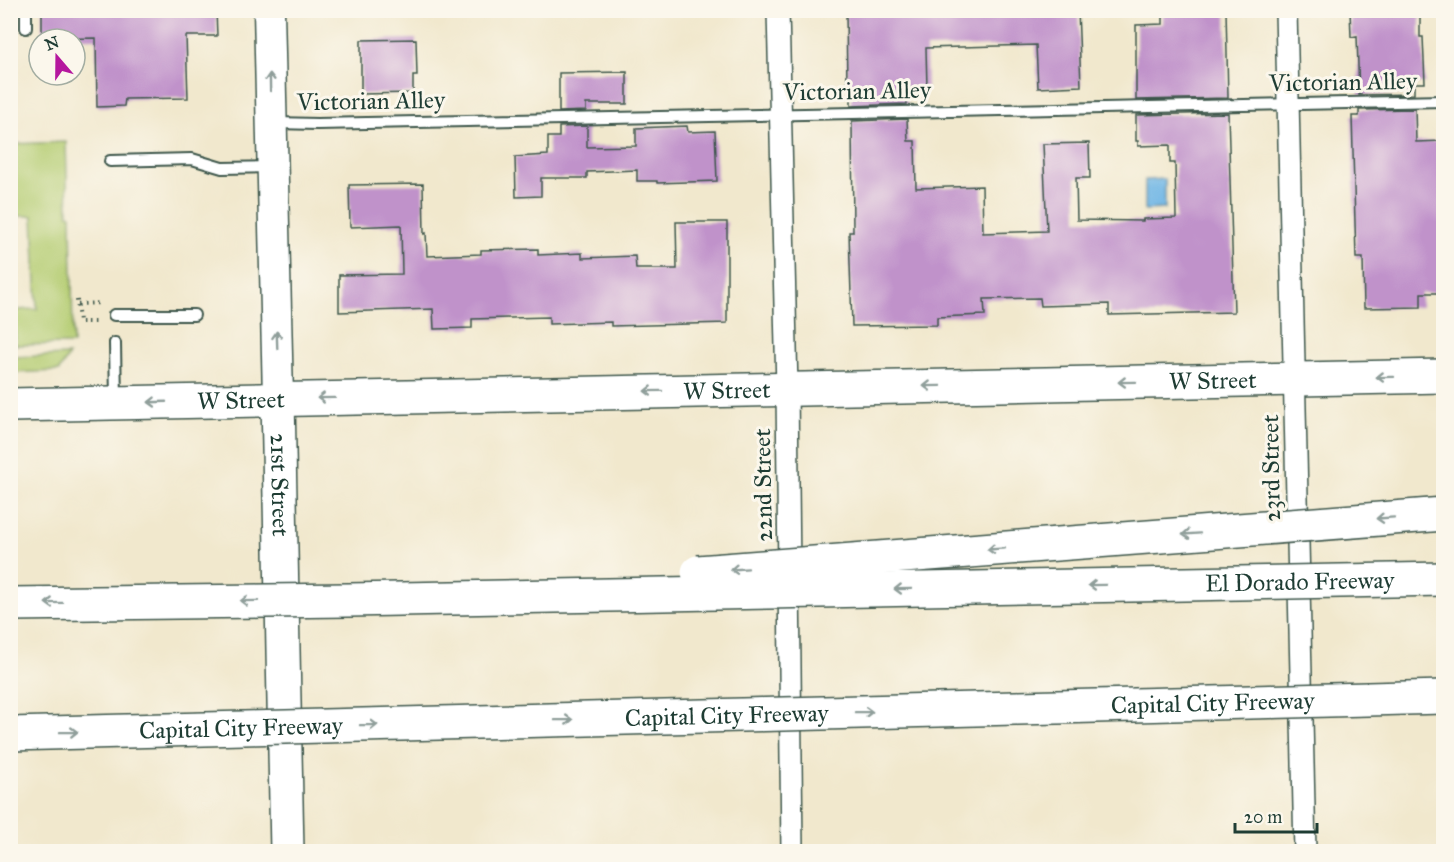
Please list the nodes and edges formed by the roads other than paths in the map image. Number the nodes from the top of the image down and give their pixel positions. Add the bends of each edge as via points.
1 (26, 10) edge
2 (269, 10) edge
3 (778, 10) edge
4 (1286, 10) edge
5 (26, 28) dead end
6 (1443, 101) edge
7 (1288, 105) junction
8 (781, 113) junction
9 (271, 123) junction
10 (110, 161) dead end
11 (272, 167) junction
12 (114, 315) dead end
13 (194, 315) dead end
14 (115, 344) dead end
15 (1443, 376) edge
16 (1294, 379) junction
17 (787, 389) junction
18 (279, 398) junction
19 (116, 403) junction
20 (10, 405) edge
21 (1443, 514) edge
22 (1443, 566) edge
23 (1443, 579) edge
24 (1156, 584) junction
25 (349, 600) junction
26 (10, 603) edge
27 (1443, 697) edge
28 (10, 734) edge
29 (287, 852) edge
30 (792, 852) edge
31 (1305, 852) edge

1 - 5 lane
9 -> 2 main road, 21st Street
3 - 8 street, 22nd Street
4 - 7 street, 23rd Street
6 - 7 lane, Victorian Alley
7 - 8 lane, Victorian Alley
7 - 16 street, 23rd Street
8 - 9 lane, Victorian Alley
8 - 17 street, 22nd Street
9 - 11 main road, 21st Street
10 - 11 lane via 192,159 222,168
18 -> 11 main road, 21st Street
12 - 13 lane
14 - 19 lane
15 -> 16 main road, W Street
16 -> 17 main road, W Street
16 - 31 street, 23rd Street
17 -> 18 main road, W Street
17 - 30 street, 22nd Street
18 -> 19 main road, W Street
18 - 29 main road, 21st Street
19 - 20 main road, W Street
21 -> 25 main road, bridge
22 - 24 main road, bridge
23 - 24 main road, El Dorado Freeway, bridge
24 -> 25 main road, bridge
25 -> 26 main road, bridge
28 -> 27 main road, Capital City Freeway, bridge

